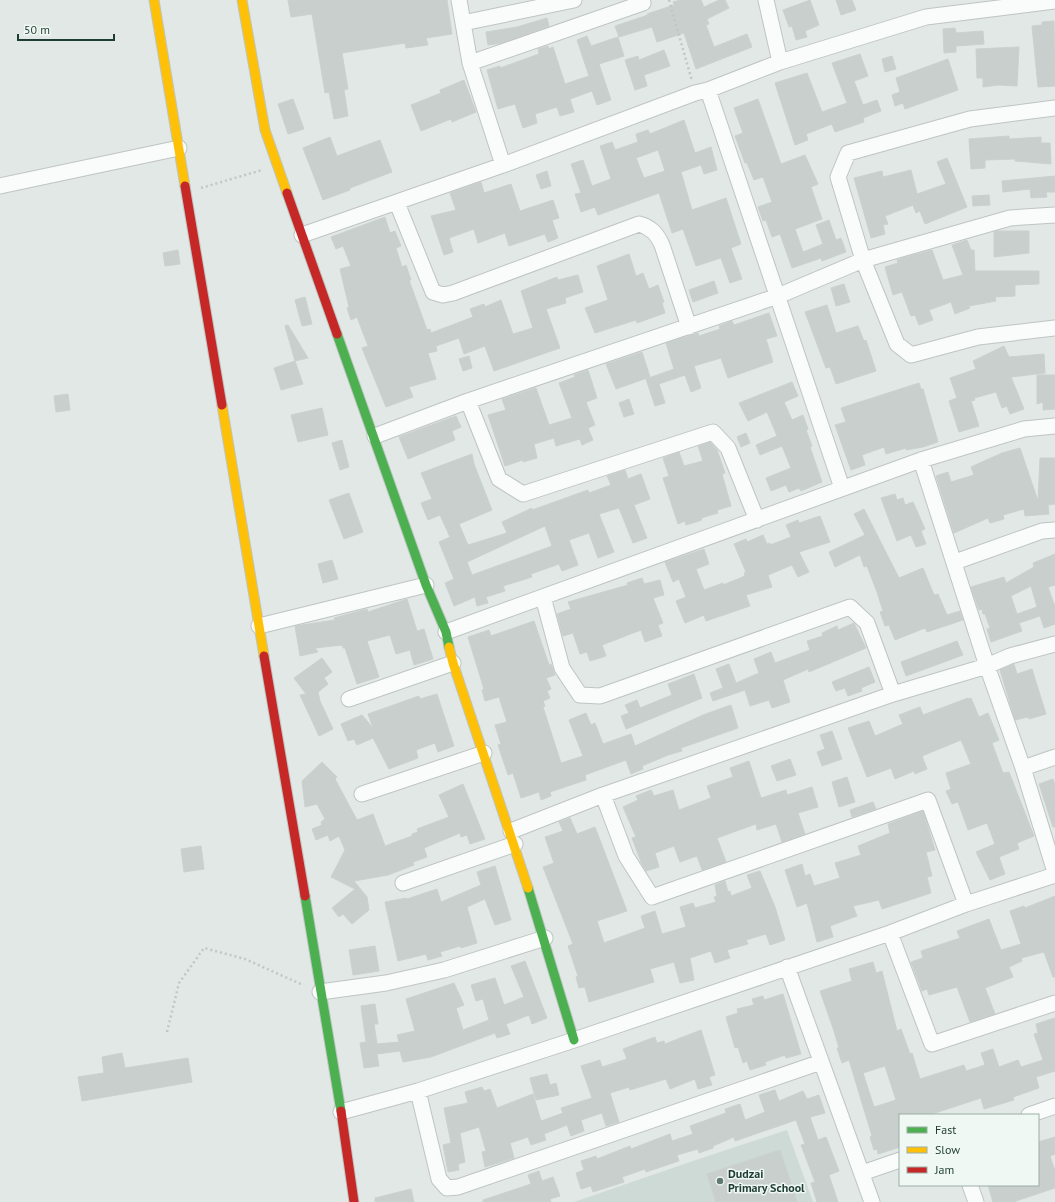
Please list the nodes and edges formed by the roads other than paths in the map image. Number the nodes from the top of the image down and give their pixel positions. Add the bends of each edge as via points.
1 (154, 0) edge
2 (242, 0) edge
3 (460, 0) edge
4 (574, 0) edge
5 (639, 0) edge
6 (766, 0) edge
7 (1055, 1) edge
8 (463, 23) junction
9 (780, 62) junction
10 (470, 63) junction
11 (702, 92) junction
12 (1055, 108) edge
13 (179, 148) junction
14 (502, 165) junction
15 (0, 186) edge
16 (397, 202) junction
17 (1055, 215) edge
18 (302, 235) junction
19 (863, 260) junction
20 (778, 296) junction
21 (689, 327) junction
22 (1055, 328) edge
23 (468, 401) junction
24 (1055, 426) edge
25 (374, 436) junction
26 (921, 460) junction
27 (842, 488) junction
28 (757, 520) junction
29 (1055, 530) edge
30 (955, 562) junction
31 (426, 585) junction
32 (542, 597) junction
33 (259, 626) junction
34 (446, 632) junction
35 (1055, 644) edge
36 (453, 663) junction
37 (987, 666) junction
38 (894, 694) junction
39 (349, 699) dead end
40 (484, 753) junction
41 (1055, 757) edge
42 (1023, 768) junction
43 (362, 794) dead end
44 (603, 795) junction
45 (513, 837) junction
46 (1055, 873) edge
47 (403, 884) dead end
48 (966, 904) junction
49 (890, 933) junction
50 (545, 938) junction
51 (787, 967) junction
52 (320, 992) junction
53 (1055, 1003) edge
54 (574, 1040) junction
55 (821, 1062) junction
56 (418, 1091) junction
57 (1055, 1106) edge
58 (341, 1112) junction
59 (1032, 1114) edge
60 (899, 1160) edge
61 (862, 1173) junction
62 (970, 1186) edge
63 (354, 1202) edge
64 (872, 1202) edge
65 (976, 1202) edge

1 - 13 street
2 - 18 street via 265,130
3 - 8 street
4 - 8 street
5 - 10 street via 643,3
6 - 9 street
7 - 9 street via 926,17
8 - 10 street
9 - 11 street
10 - 14 street
11 - 14 street
11 - 20 street
12 - 19 street via 970,119 848,152 838,177
13 - 15 street
13 - 33 street
14 - 16 street
16 - 18 street
16 - 21 street via 433,292 443,295 639,224 649,227 658,236 662,245
17 - 19 street via 1010,218
18 - 25 street
19 - 20 street
19 - 22 street via 897,344 911,355 978,337
20 - 21 street
20 - 27 street
21 - 23 street
23 - 25 street
23 - 28 street via 499,479 523,494 713,432 728,448
24 - 26 street via 1024,429
25 - 31 street
26 - 27 street
26 - 30 street
27 - 28 street
28 - 32 street
29 - 30 street via 1042,531
30 - 37 street
31 - 33 street
31 - 34 street
32 - 34 street
32 - 38 street via 562,668 580,695 600,696 850,607 867,623
33 - 52 street
34 - 36 street
35 - 37 street via 1010,656
36 - 39 street
36 - 40 street
37 - 38 street
37 - 42 street
38 - 44 street
40 - 43 street
40 - 45 street
41 - 42 street
42 - 46 street
44 - 45 street
44 - 48 street via 626,856 652,897 928,800
45 - 47 street
45 - 50 street
46 - 48 street
48 - 49 street
49 - 51 street
49 - 53 street via 932,1044
50 - 52 street via 386,984
50 - 54 street
51 - 54 street
51 - 55 street
52 - 58 street
54 - 56 street
55 - 56 street via 458,1187 447,1188 439,1179
55 - 61 street
56 - 58 street
57 - 59 street
58 - 63 street
60 - 61 street
61 - 64 street
62 - 65 street

